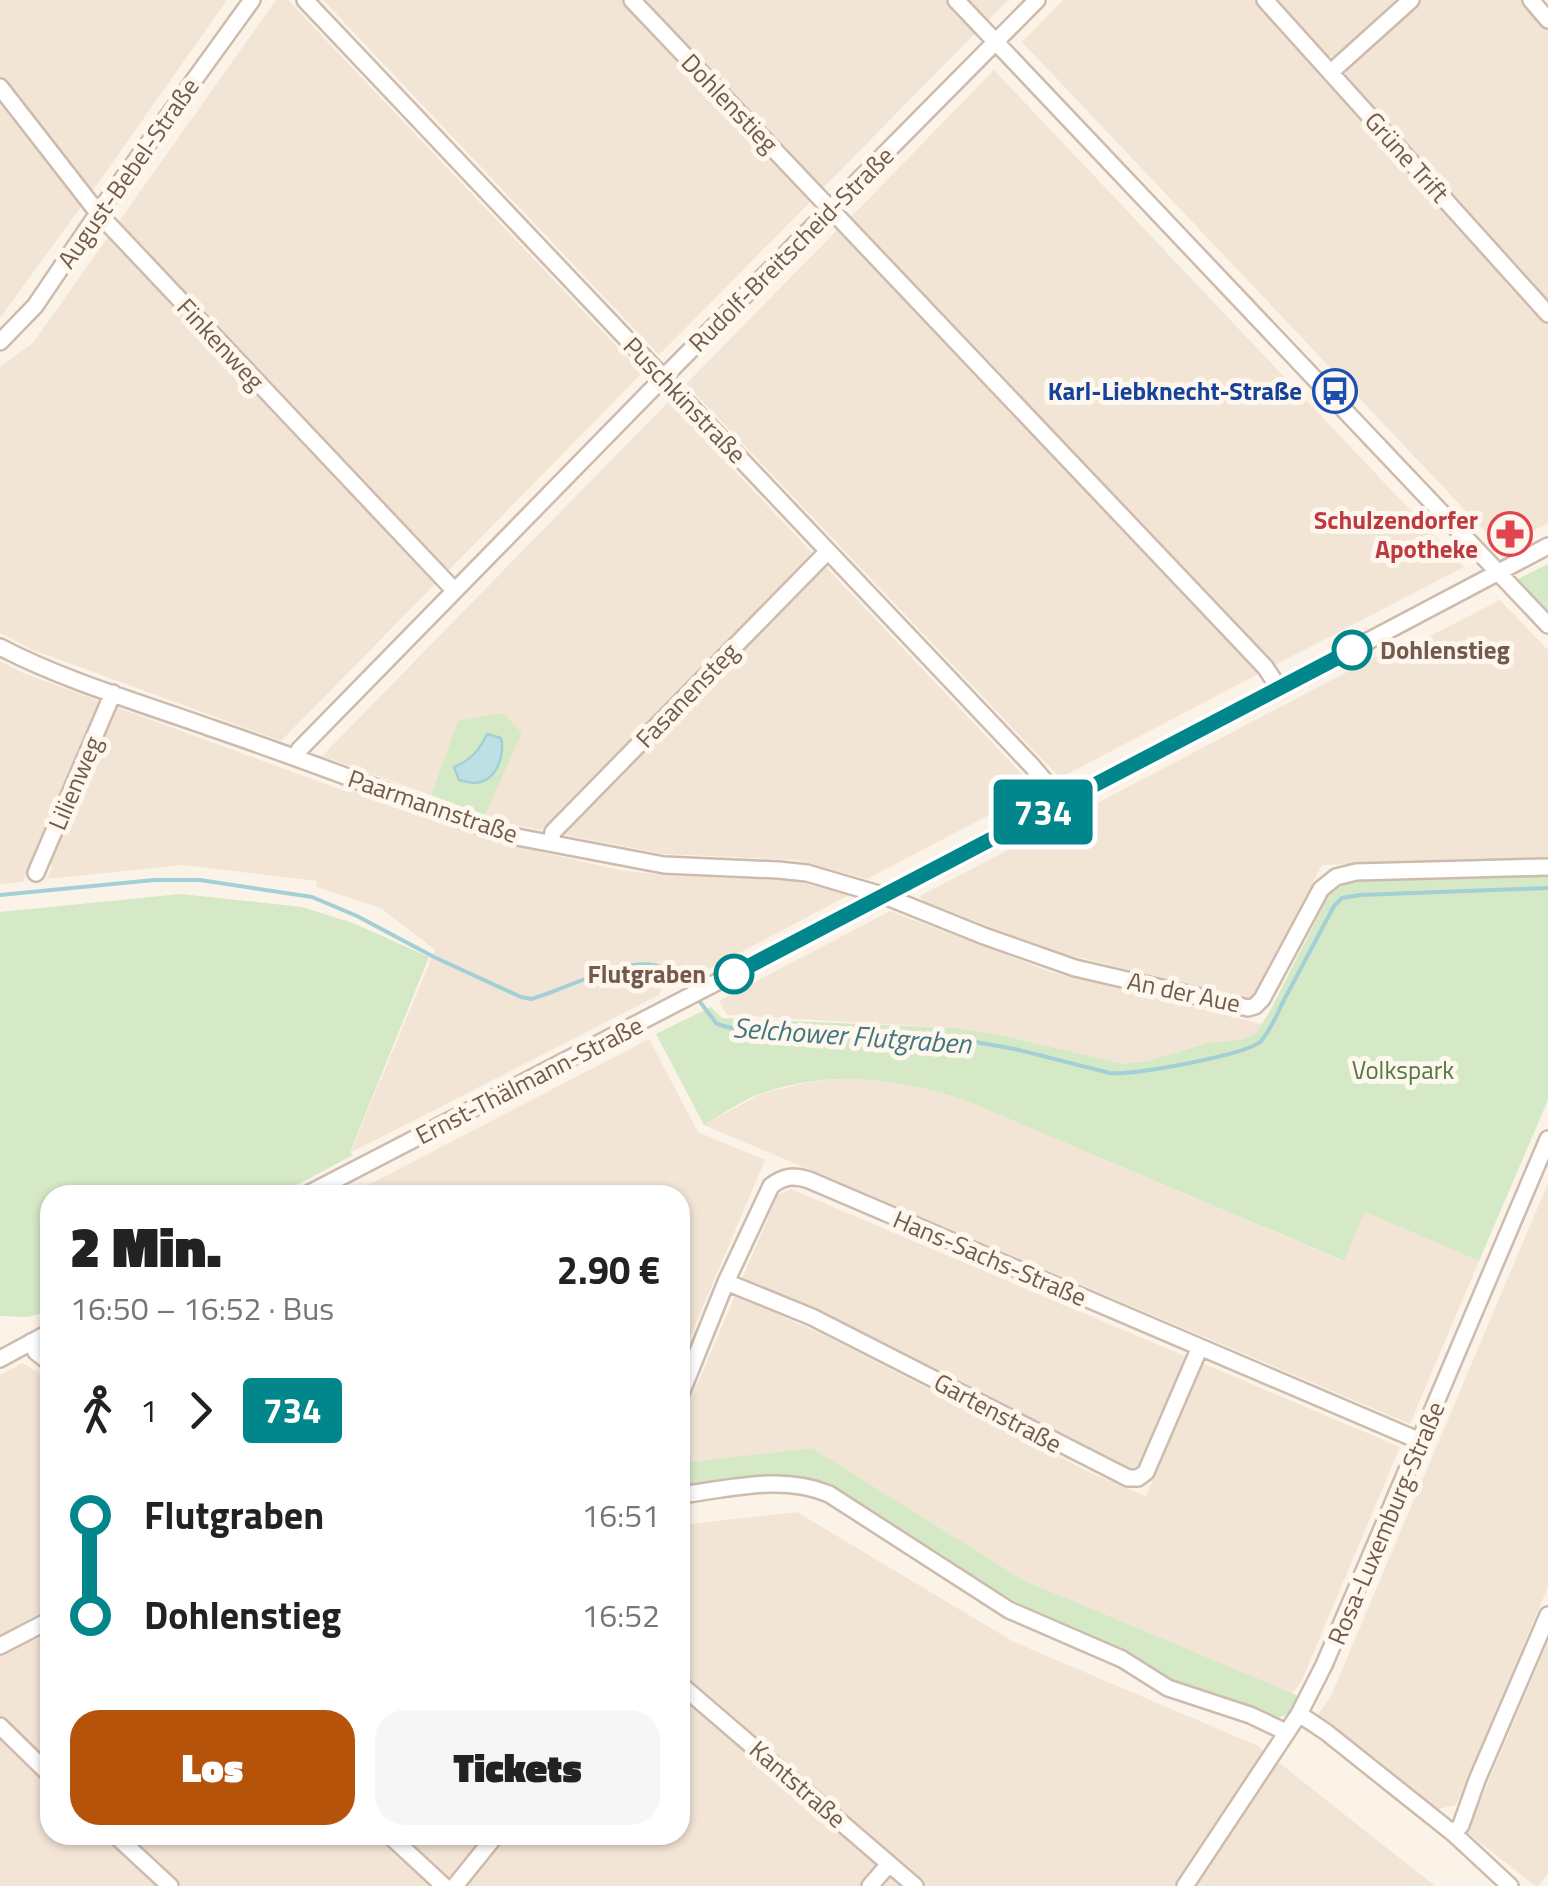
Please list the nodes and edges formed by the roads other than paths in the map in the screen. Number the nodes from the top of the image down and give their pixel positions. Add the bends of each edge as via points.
1 (252, 0) edge
2 (305, 0) edge
3 (632, 0) edge
4 (956, 0) edge
5 (1037, 0) edge
6 (1266, 0) edge
7 (1411, 0) edge
8 (1530, 0) edge
9 (1548, 20) edge
10 (996, 42) junction
11 (1331, 72) junction
12 (0, 87) edge
13 (832, 210) junction
14 (98, 213) junction
15 (1548, 314) edge
16 (0, 342) edge
17 (663, 378) junction
18 (1548, 546) edge
19 (828, 551) junction
20 (1498, 572) junction
21 (454, 590) junction
22 (1548, 625) edge
23 (0, 647) edge
24 (1278, 688) junction
25 (113, 693) junction
26 (296, 758) junction
27 (1060, 803) junction
28 (551, 843) junction
29 (1548, 867) edge
30 (36, 873) dead end
31 (882, 896) junction
32 (1548, 1139) edge
33 (325, 1185) edge
34 (726, 1282) junction
35 (40, 1337) edge
36 (31, 1342) junction
37 (1200, 1347) junction
38 (40, 1355) edge
39 (0, 1359) edge
40 (690, 1371) edge
41 (1420, 1441) junction
42 (690, 1494) edge
43 (1548, 1615) edge
44 (40, 1625) edge
45 (0, 1646) edge
46 (690, 1692) edge
47 (1299, 1714) junction
48 (0, 1726) edge
49 (1286, 1732) junction
50 (40, 1764) edge
51 (1454, 1834) junction
52 (126, 1845) edge
53 (399, 1845) edge
54 (488, 1845) edge
55 (889, 1864) junction
56 (170, 1886) edge
57 (444, 1886) edge
58 (455, 1886) edge
59 (870, 1886) edge
60 (915, 1886) edge
61 (1185, 1886) edge
62 (1510, 1886) edge

1 - 14 street, August-Bebel-Straße
2 - 17 street, Puschkinstraße
3 - 13 street, Dohlenstieg
4 - 10 street
5 - 10 street, Rudolf-Breitscheid-Straße
6 - 11 street, Grüne Trift
7 - 11 street
8 - 9 street
10 - 13 street, Rudolf-Breitscheid-Straße
10 - 20 street
11 - 15 street, Grüne Trift
12 - 14 street, Finkenweg
13 - 17 street, Rudolf-Breitscheid-Straße
13 - 24 street, Dohlenstieg
14 - 16 street, August-Bebel-Straße via 35,306
14 - 21 street, Finkenweg
17 - 19 street, Puschkinstraße
17 - 21 street, Rudolf-Breitscheid-Straße
18 - 20 street, Ernst-Thälmann-Straße
19 - 27 street, Puschkinstraße
19 - 28 street, Fasanensteg via 553,832
20 - 22 street
20 - 24 street, Ernst-Thälmann-Straße
21 - 26 street, Rudolf-Breitscheid-Straße
23 - 25 street, Paarmannstraße
24 - 27 street, Ernst-Thälmann-Straße
25 - 26 street, Paarmannstraße
25 - 30 street, Lilienweg
26 - 28 street, Paarmannstraße via 494,830
27 - 31 street, Ernst-Thälmann-Straße
28 - 31 street, Paarmannstraße via 664,865 807,873
29 - 31 street, An der Aue via 1336,877 1322,890 1262,1000 1248,1008 1075,968
31 - 33 street, Ernst-Thälmann-Straße
32 - 41 street, Rosa-Luxemburg-Straße
34 - 37 street, Hans-Sachs-Straße via 771,1186 794,1176
34 - 37 street, Gartenstraße via 812,1317 1128,1478 1146,1472
34 - 40 street, Hans-Sachs-Straße
35 - 36 street
36 - 38 street
36 - 39 street
37 - 41 street, Hans-Sachs-Straße
41 - 47 street, Rosa-Luxemburg-Straße
42 - 49 street via 771,1483 813,1488 1009,1610 1122,1659 1168,1688
43 - 51 street
44 - 45 street
46 - 55 street, Kantstraße
47 - 49 street, Rosa-Luxemburg-Straße
47 - 51 street
48 - 50 street
49 - 61 street, Rosa-Luxemburg-Straße
51 - 62 street
52 - 56 street
53 - 57 street
54 - 58 street
55 - 59 street
55 - 60 street, Kantstraße

